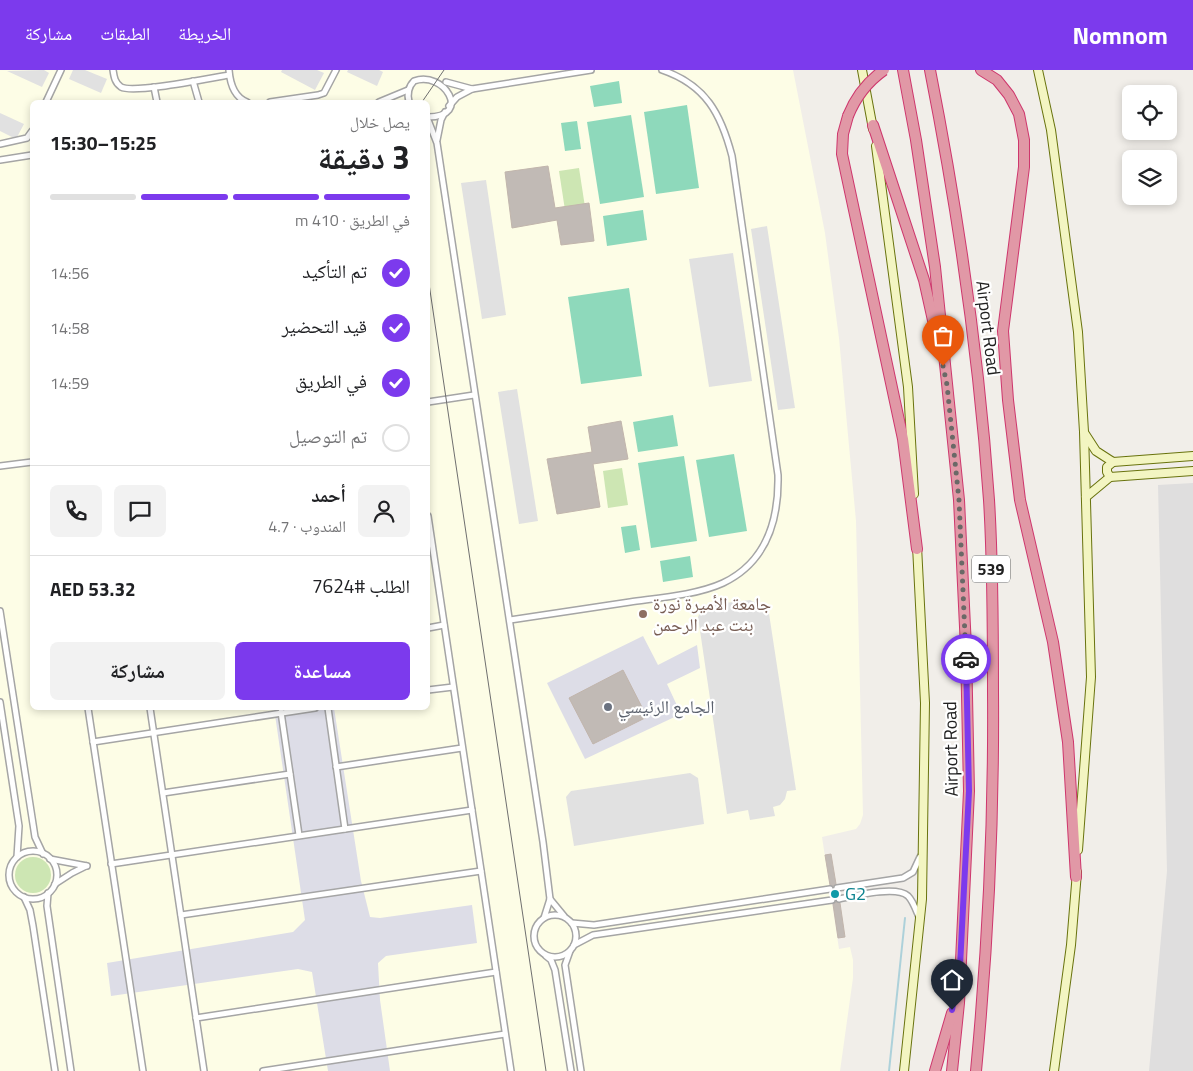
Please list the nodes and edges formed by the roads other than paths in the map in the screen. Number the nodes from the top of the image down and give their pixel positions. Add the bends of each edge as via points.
1 (61, 70) edge
2 (113, 70) edge
3 (336, 70) edge
4 (419, 70) edge
5 (591, 70) edge
6 (662, 70) edge
7 (862, 70) edge
8 (884, 70) edge
9 (903, 70) edge
10 (930, 70) edge
11 (981, 70) edge
12 (1038, 70) edge
13 (229, 73) edge
14 (442, 78) junction
15 (416, 79) junction
16 (194, 81) junction
17 (154, 87) junction
18 (472, 89) junction
19 (408, 90) junction
20 (47, 100) edge
21 (157, 100) edge
22 (197, 100) edge
23 (242, 100) edge
24 (286, 100) edge
25 (386, 100) edge
26 (409, 100) edge
27 (447, 109) junction
28 (430, 118) edge
29 (430, 124) edge
30 (873, 125) junction
31 (30, 134) edge
32 (437, 143) junction
33 (0, 144) edge
34 (30, 155) edge
35 (0, 160) edge
36 (947, 385) junction
37 (474, 395) junction
38 (430, 402) edge
39 (1084, 432) junction
40 (1193, 456) edge
41 (30, 462) edge
42 (1113, 462) junction
43 (0, 466) edge
44 (1193, 471) edge
45 (1110, 477) junction
46 (1086, 498) junction
47 (430, 536) edge
48 (917, 549) junction
49 (0, 611) edge
50 (510, 620) junction
51 (444, 625) junction
52 (430, 628) edge
53 (453, 686) junction
54 (430, 690) edge
55 (0, 702) edge
56 (88, 710) edge
57 (150, 710) edge
58 (298, 710) edge
59 (328, 710) edge
60 (281, 712) junction
61 (154, 731) junction
62 (93, 742) junction
63 (462, 748) junction
64 (336, 767) junction
65 (290, 774) junction
66 (163, 793) junction
67 (472, 810) junction
68 (345, 829) junction
69 (299, 835) junction
70 (923, 846) junction
71 (43, 854) junction
72 (172, 854) junction
73 (17, 857) junction
74 (50, 859) junction
75 (110, 864) junction
76 (481, 871) junction
77 (1076, 876) junction
78 (55, 884) junction
79 (848, 886) junction
80 (837, 888) dead end
81 (830, 889) dead end
82 (48, 893) junction
83 (24, 897) junction
84 (849, 897) junction
85 (550, 899) junction
86 (839, 899) dead end
87 (832, 900) dead end
88 (181, 915) junction
89 (544, 918) junction
90 (567, 918) junction
91 (920, 920) junction
92 (572, 923) junction
93 (574, 945) junction
94 (570, 951) junction
95 (546, 955) junction
96 (960, 966) junction
97 (496, 972) junction
98 (196, 1018) junction
99 (505, 1034) junction
100 (55, 1071) edge
101 (71, 1071) edge
102 (143, 1071) edge
103 (204, 1071) edge
104 (263, 1071) edge
105 (511, 1071) edge
106 (571, 1071) edge
107 (581, 1071) edge
108 (904, 1071) edge
109 (936, 1071) edge
110 (952, 1071) edge
111 (976, 1071) edge
112 (1054, 1071) edge

1 - 20 street
2 - 17 street via 119,86 126,89
3 - 24 street via 324,92 318,96
4 - 15 street
5 - 18 street
6 - 50 street via 685,80 711,103 727,137 778,475 777,513 772,530 758,554 722,583 665,597
7 - 30 main road
8 - 48 highway, bridge via 870,80 858,96 843,134 842,154 902,439
9 - 36 highway, Airport Road / 539 via 934,258
10 - 111 highway, Airport Road / 539 via 960,240 989,502 994,785
11 - 77 highway via 997,80 1009,95 1019,114 1024,140 1024,168 1003,331 1007,390 1020,500 1052,642 1068,742
12 - 39 main road via 1051,130 1078,332
13 - 16 street
13 - 23 street via 233,89
14 - 15 street via 426,74
14 - 18 street
14 - 27 street via 451,94
15 - 19 street
16 - 17 street
16 - 22 street
17 - 21 street
18 - 27 street via 457,97
19 - 25 street
19 - 26 street
27 - 28 street
27 - 32 street via 441,120
29 - 32 street
30 - 36 highway via 924,280
30 - 48 main road via 908,387
31 - 33 street via 18,142
32 - 37 street
34 - 35 street
36 - 96 highway, Airport Road / 539 via 959,500 966,648 969,791
37 - 38 street
37 - 50 street
39 - 42 main road via 1096,450
39 - 46 main road
40 - 42 main road
41 - 43 street
42 - 45 main road via 1107,468
44 - 45 main road
45 - 46 main road
46 - 77 main road via 1091,677
47 - 51 street
48 - 70 main road via 925,703
49 - 71 street via 32,824
50 - 85 street
51 - 52 street
51 - 53 street
53 - 54 street
53 - 63 street
55 - 73 street via 19,826
56 - 62 street
57 - 61 street
58 - 60 street
59 - 64 street
60 - 61 street
60 - 65 street
61 - 62 street
61 - 66 street
62 - 75 street
63 - 64 street
63 - 67 street
64 - 68 street
65 - 66 street
65 - 69 street
66 - 72 street
67 - 68 street
67 - 76 street
68 - 69 street
69 - 72 street
70 - 79 street via 914,872 903,878
70 - 91 main road
71 - 73 street via 30,852
71 - 74 street
72 - 75 street
72 - 88 street
73 - 83 street via 10,869 10,882 13,889
74 - 78 street via 56,871
74 - 78 street via 87,866
75 - 102 street
76 - 88 street
76 - 97 street
77 - 112 main road
78 - 82 street
79 - 80 street
79 - 84 street
81 - 92 street via 594,925
82 - 83 street via 36,899
82 - 101 street via 47,906
83 - 100 street via 33,926
84 - 86 street
84 - 91 street via 896,891 907,895
85 - 89 street
85 - 90 street
87 - 93 street via 593,935
88 - 98 street
89 - 90 street via 556,915
89 - 95 street via 534,934 537,947
90 - 92 street
91 - 108 main road
92 - 93 street via 576,934
93 - 94 street
94 - 95 street via 559,956
94 - 107 street via 565,965
95 - 106 street via 555,970
96 - 109 highway via 950,1026
96 - 110 highway, Airport Road / 539
97 - 98 street
97 - 99 street
98 - 103 street
99 - 104 street
99 - 105 street

